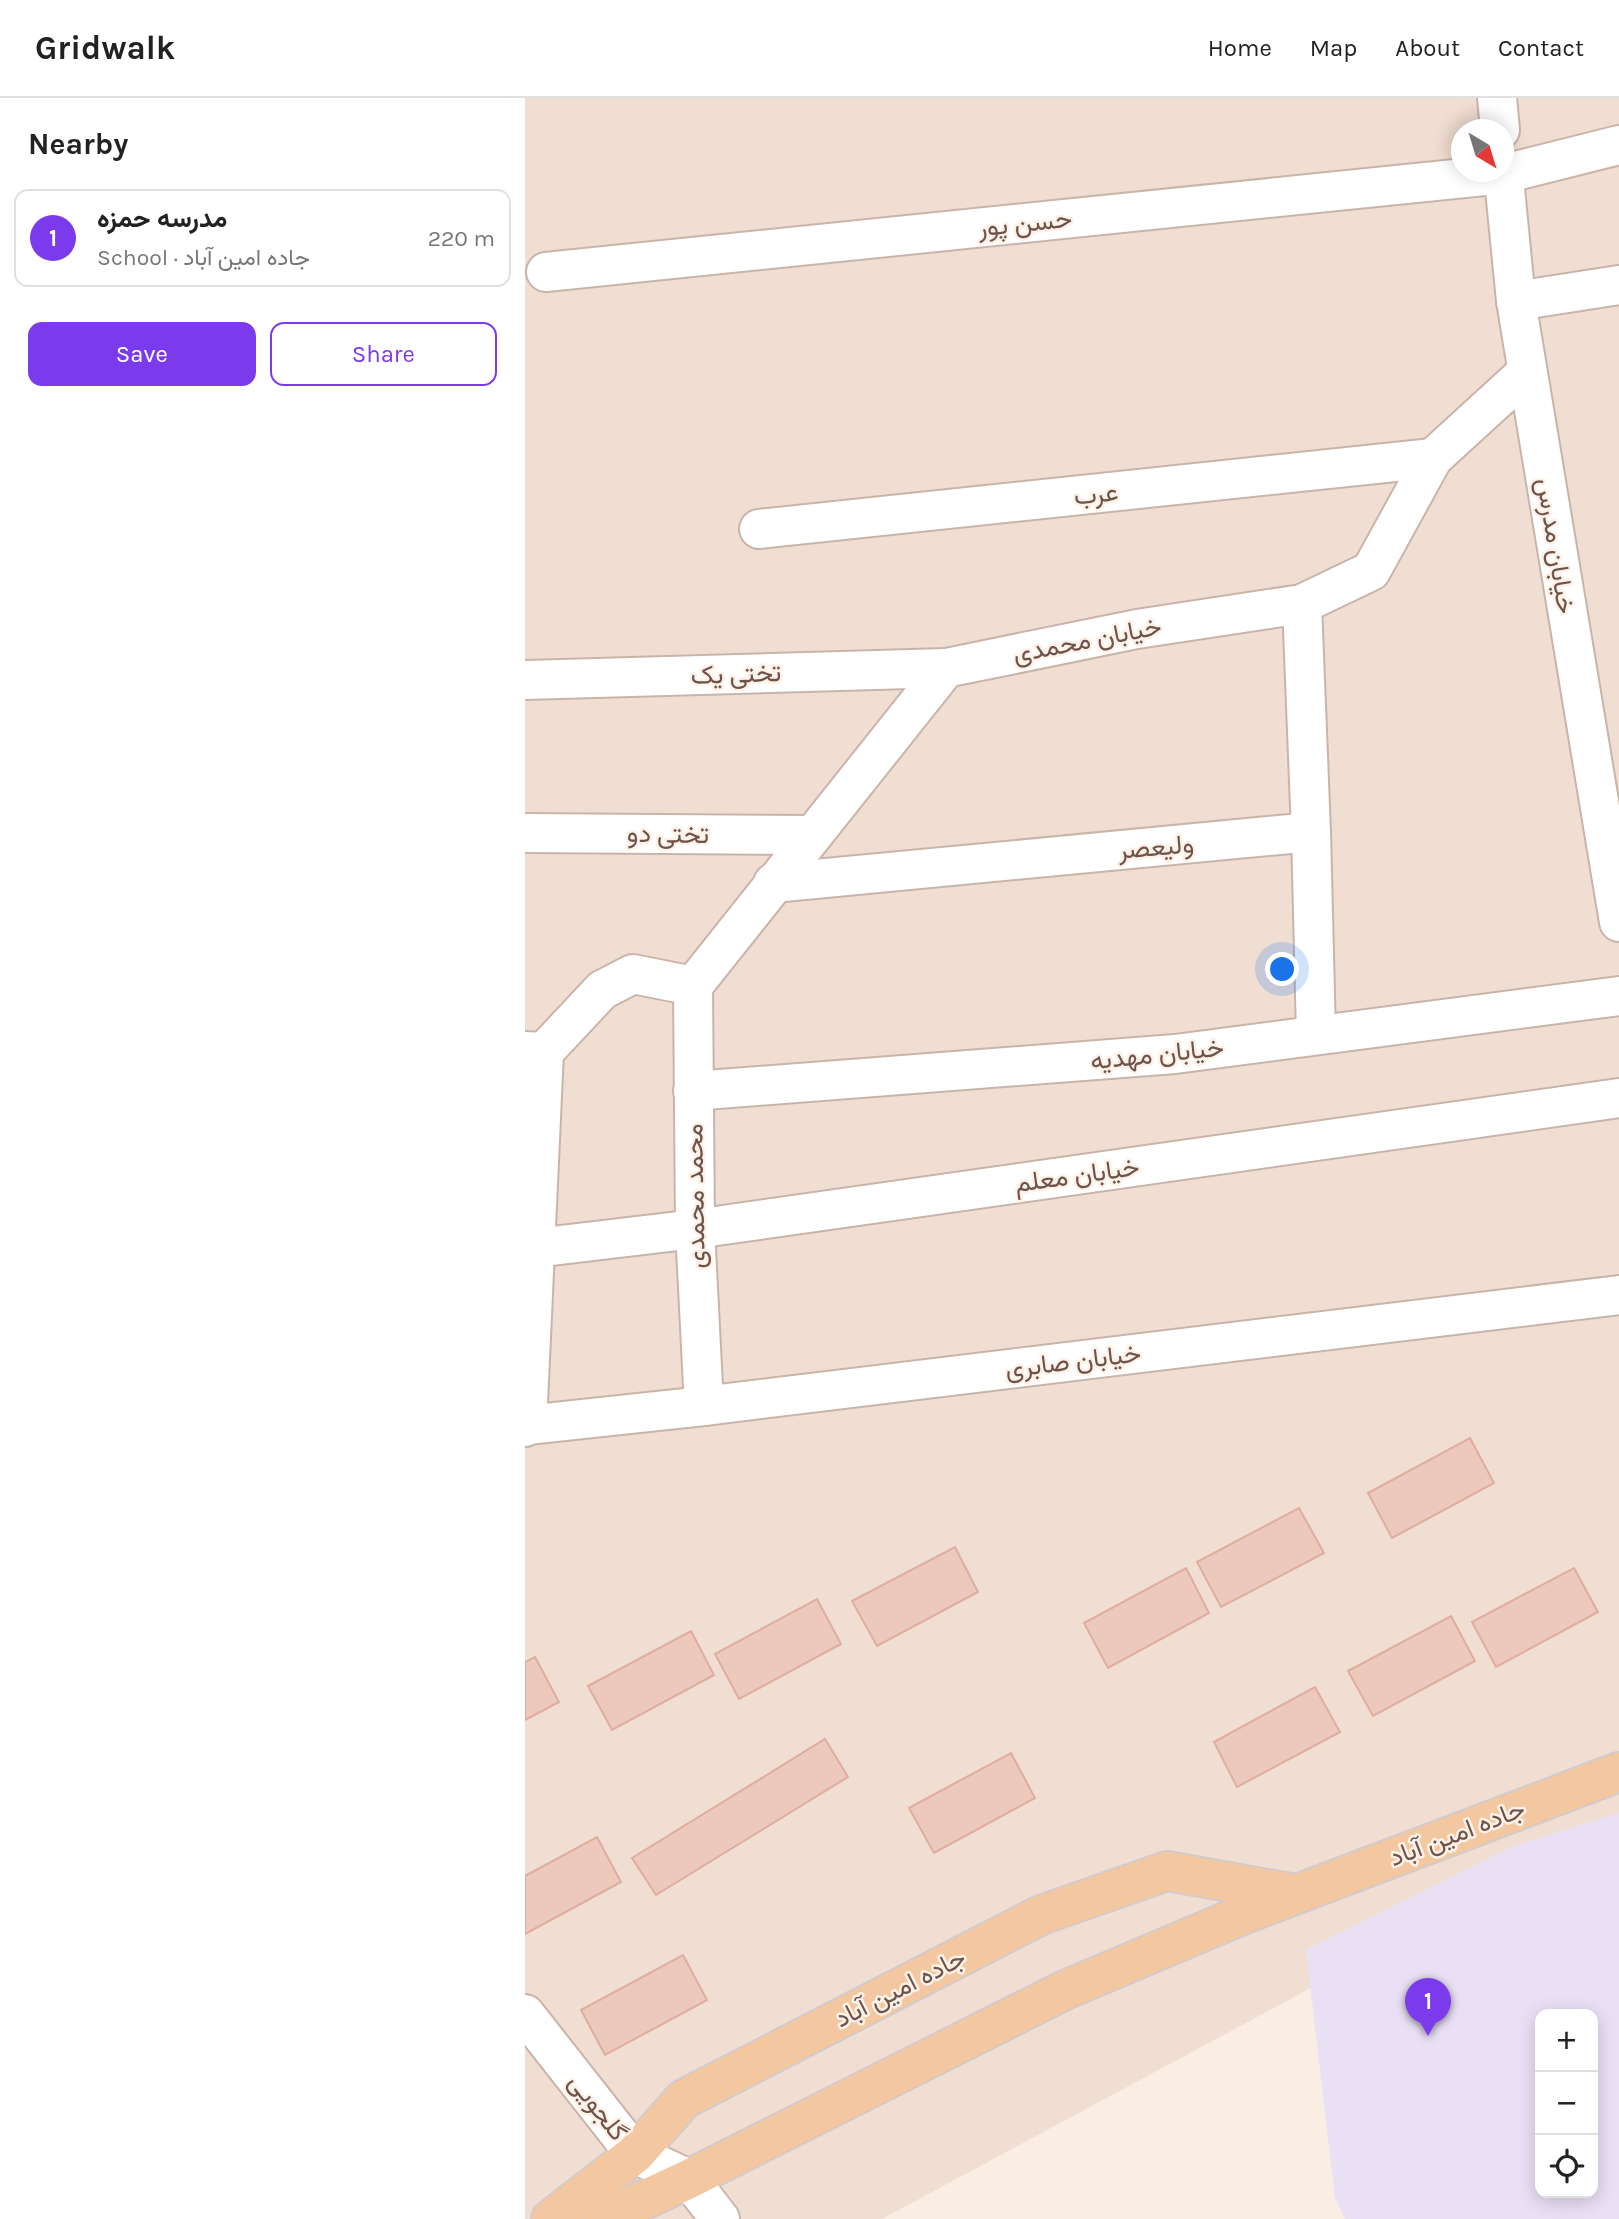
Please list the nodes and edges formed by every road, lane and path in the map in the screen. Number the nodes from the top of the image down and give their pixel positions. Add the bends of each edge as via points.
1 (1497, 98) edge
2 (1499, 119) edge
3 (1619, 145) edge
4 (1514, 170) edge
5 (1451, 178) edge
6 (1505, 182) edge
7 (546, 272) dead end
8 (1619, 285) edge
9 (1515, 301) junction
10 (1527, 372) junction
11 (1433, 458) junction
12 (759, 529) dead end
13 (1302, 604) junction
14 (946, 668) junction
15 (525, 680) edge
16 (1311, 832) junction
17 (525, 833) edge
18 (811, 835) junction
19 (773, 883) junction
20 (1619, 922) edge
21 (693, 986) junction
22 (1619, 996) edge
23 (1316, 1035) junction
24 (535, 1052) edge
25 (693, 1091) junction
26 (1619, 1098) edge
27 (695, 1229) junction
28 (535, 1248) junction
29 (1619, 1294) edge
30 (529, 1303) edge
31 (704, 1406) junction
32 (526, 1426) edge
33 (1619, 1772) edge
34 (1296, 1894) junction
35 (525, 2014) edge
36 (635, 2154) junction
37 (689, 2179) junction
38 (551, 2219) edge
39 (603, 2219) edge
40 (720, 2219) edge

1 - 2 street
3 - 4 street, حسن پور
5 - 7 street, حسن پور
6 - 9 street, خیابان مدرس
8 - 9 street
9 - 10 street, خیابان مدرس
10 - 11 street, خیابان محمدی
10 - 20 street, خیابان مدرس
11 - 12 street, عرب
11 - 13 street, خیابان محمدی via 1371,571
13 - 14 street, خیابان محمدی via 1137,629
13 - 16 street
14 - 15 street, تختی یک
14 - 18 street
16 - 19 street, ولیعصر
16 - 23 street
17 - 18 street, تختی دو
18 - 19 street
19 - 21 street
21 - 24 street via 633,974 602,989
21 - 25 street, محمد محمدی
22 - 23 street, خیابان مهدیه
23 - 25 street, خیابان مهدیه via 1175,1054
24 - 28 street
25 - 27 street, محمد محمدی
26 - 27 street, خیابان معلم
27 - 28 street, خیابان معلم
27 - 31 street, محمد محمدی
28 - 30 street
29 - 31 street, خیابان صابری
30 - 32 street
31 - 32 street, خیابان صابری
33 - 34 main road, جاده امین آباد
34 - 36 main road, جاده امین آباد via 1167,1871 1041,1916 684,2099
34 - 37 main road, جاده امین آباد via 1065,1990
35 - 36 street, گلجویی
36 - 37 street, گلجویی
36 - 38 main road, جاده امین آباد
37 - 39 main road, جاده امین آباد
37 - 40 street

